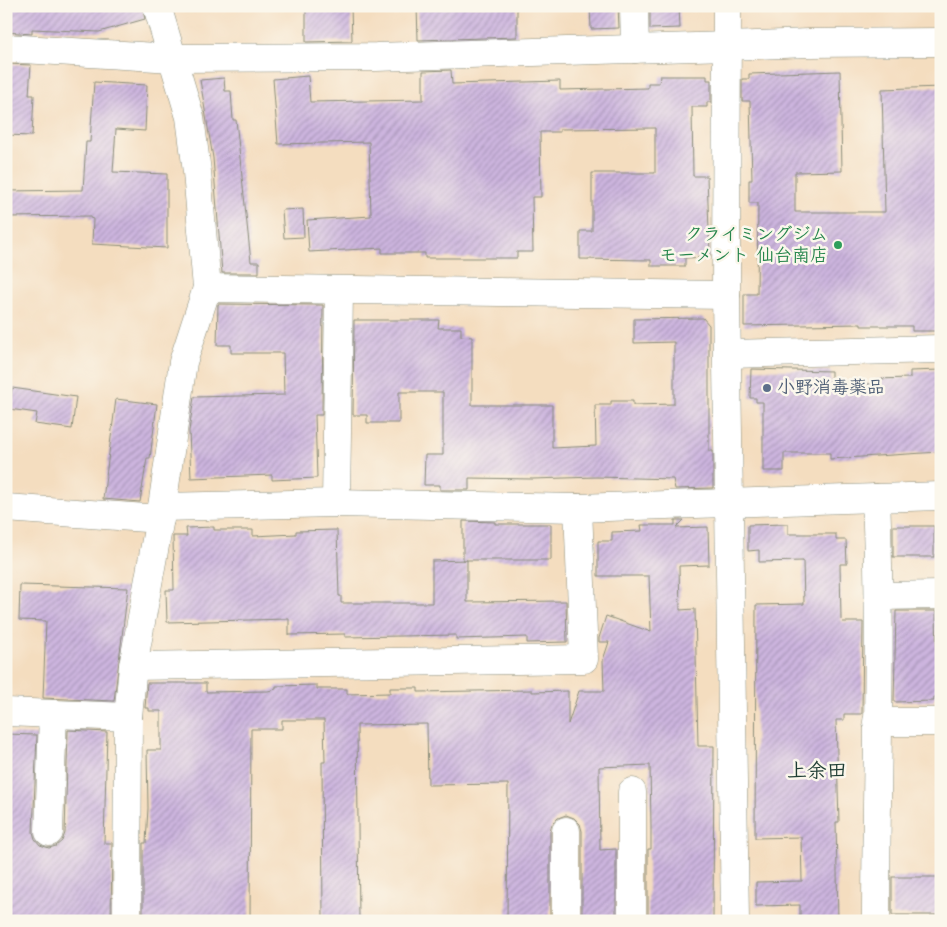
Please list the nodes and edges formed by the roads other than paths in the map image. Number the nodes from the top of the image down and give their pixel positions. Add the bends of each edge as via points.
1 (157, 6) edge
2 (634, 6) edge
3 (727, 6) edge
4 (941, 42) edge
5 (727, 46) junction
6 (6, 48) edge
7 (635, 49) junction
8 (173, 58) junction
9 (207, 288) junction
10 (339, 291) junction
11 (726, 295) junction
12 (941, 349) edge
13 (728, 354) junction
14 (941, 496) edge
15 (876, 498) junction
16 (336, 503) junction
17 (729, 503) junction
18 (6, 508) edge
19 (578, 508) junction
20 (161, 513) junction
21 (941, 595) edge
22 (880, 596) junction
23 (133, 666) junction
24 (6, 712) edge
25 (53, 714) junction
26 (128, 717) junction
27 (877, 722) junction
28 (941, 722) edge
29 (632, 792) dead end
30 (566, 831) dead end
31 (49, 832) dead end
32 (127, 921) edge
33 (566, 921) edge
34 (632, 921) edge
35 (734, 921) edge
36 (876, 921) edge

1 - 8 street
2 - 7 street
3 - 5 street
4 - 5 street
5 - 7 street
5 - 11 street
6 - 8 street
7 - 8 street via 376,57
8 - 9 street via 190,117 198,172
9 - 10 street
9 - 20 street via 182,362
10 - 11 street
10 - 16 street
11 - 13 street
12 - 13 street
13 - 17 street
14 - 15 street
15 - 17 street
15 - 22 street
16 - 19 street
16 - 20 street
17 - 19 street
17 - 35 street
18 - 20 street
19 - 23 street via 584,659
20 - 23 street
21 - 22 street
22 - 27 street
23 - 26 street
24 - 25 street
25 - 26 street
25 - 31 street
26 - 32 street
27 - 28 street
27 - 36 street
29 - 34 street
30 - 33 street

